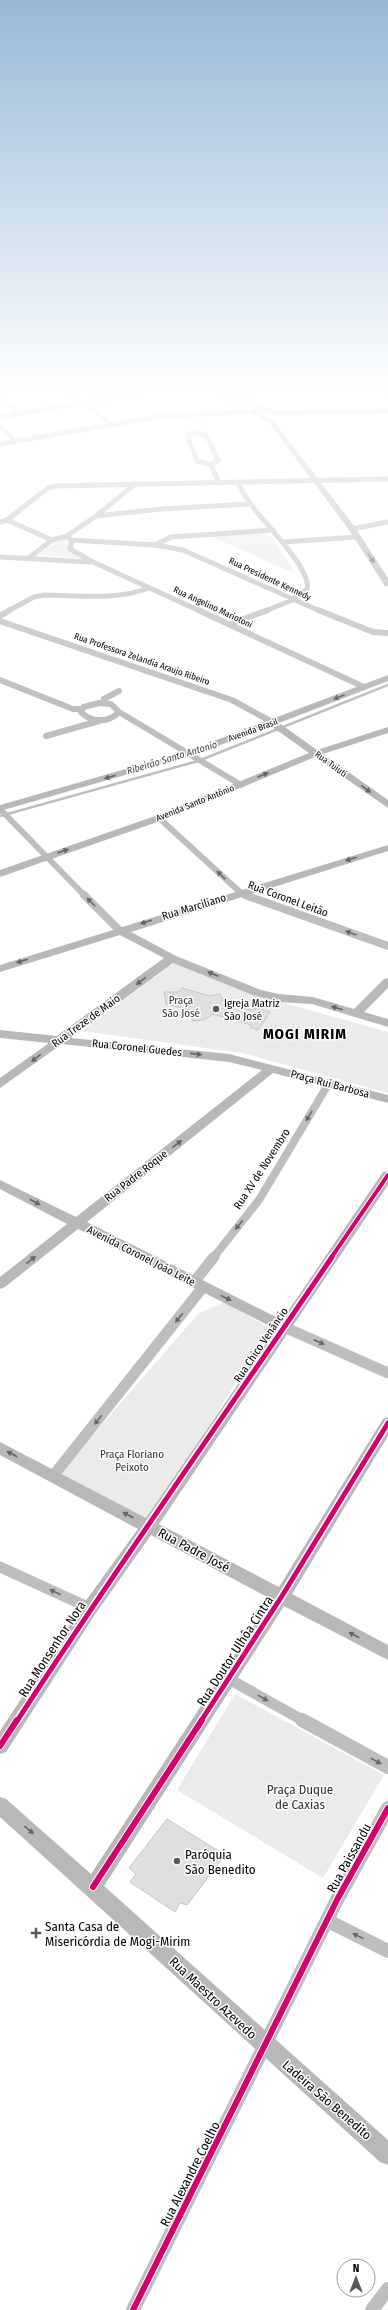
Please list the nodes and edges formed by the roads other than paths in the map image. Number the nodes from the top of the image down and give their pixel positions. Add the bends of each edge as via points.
1 (39, 496) edge
2 (121, 496) edge
3 (245, 496) edge
4 (327, 496) edge
5 (250, 504) junction
6 (96, 516) junction
7 (7, 520) junction
8 (0, 522) edge
9 (388, 522) edge
10 (352, 529) junction
11 (273, 530) junction
12 (66, 536) junction
13 (357, 537) junction
14 (52, 540) junction
15 (72, 540) junction
16 (283, 542) junction
17 (155, 545) junction
18 (10, 556) junction
19 (0, 557) edge
20 (30, 557) junction
21 (0, 561) edge
22 (93, 562) junction
23 (388, 584) edge
24 (149, 588) junction
25 (293, 599) junction
26 (0, 616) edge
27 (0, 621) edge
28 (230, 624) junction
29 (388, 633) edge
30 (388, 678) edge
31 (0, 680) edge
32 (364, 687) junction
33 (119, 691) dead end
34 (105, 703) junction
35 (82, 710) junction
36 (119, 712) junction
37 (102, 720) junction
38 (276, 724) junction
39 (387, 731) edge
40 (46, 736) dead end
41 (316, 753) junction
42 (191, 756) junction
43 (241, 785) junction
44 (388, 805) edge
45 (3, 812) edge
46 (159, 818) junction
47 (388, 848) edge
48 (47, 857) junction
49 (0, 874) edge
50 (241, 893) junction
51 (119, 930) junction
52 (388, 946) edge
53 (172, 958) junction
54 (0, 968) edge
55 (388, 981) edge
56 (357, 1013) junction
57 (388, 1023) edge
58 (0, 1034) edge
59 (60, 1040) junction
60 (272, 1068) junction
61 (329, 1083) junction
62 (0, 1084) edge
63 (388, 1099) edge
64 (388, 1175) edge
65 (0, 1184) edge
66 (76, 1224) junction
67 (0, 1284) edge
68 (198, 1285) junction
69 (284, 1326) junction
70 (388, 1373) edge
71 (388, 1424) edge
72 (0, 1448) edge
73 (53, 1476) junction
74 (150, 1526) junction
75 (0, 1567) edge
76 (282, 1596) junction
77 (90, 1608) junction
78 (388, 1653) edge
79 (229, 1679) junction
80 (0, 1746) edge
81 (388, 1767) edge
82 (0, 1805) edge
83 (388, 1808) edge
84 (93, 1887) junction
85 (328, 1921) junction
86 (388, 1951) edge
87 (266, 2046) junction
88 (388, 2154) edge
89 (388, 2289) edge
90 (133, 2310) edge
91 (372, 2310) edge

1 - 7 street
2 - 6 street
3 - 5 street
4 - 10 street
5 - 6 street
5 - 11 street
6 - 12 street
7 - 8 street
7 - 14 street
9 - 10 street
10 - 13 street
11 - 16 street
11 - 17 street via 176,537 162,540
12 - 14 street
12 - 15 street, Rua Angelino Mariotoni
13 - 16 street
13 -> 23 street
14 - 20 street
15 - 17 street, Rua Presidente Kennedy
15 - 22 street, Rua Angelino Mariotoni via 70,549
16 - 25 street via 308,580 305,591
17 - 25 street, Rua Presidente Kennedy via 189,552
18 - 19 street
18 - 20 street
18 - 21 street
20 - 22 street
22 - 24 street, Rua Angelino Mariotoni
24 - 26 street via 136,594 114,598 44,595
24 - 28 street, Rua Angelino Mariotoni
25 - 28 street
25 - 29 street, Rua Presidente Kennedy via 361,629
27 - 38 street, Rua Professora Zelandia Araujo Ribeiro via 232,700
28 - 32 street, Rua Angelino Mariotoni
30 - 32 street, Avenida Brasil
31 - 35 street via 73,709
32 -> 38 street, Avenida Brasil
33 - 34 street via 104,699
34 - 35 street via 88,705
34 - 36 street via 115,706
35 - 37 street via 85,717
36 - 37 street
36 - 42 street
37 - 40 street
38 - 41 street, Rua Tuiuti
38 - 42 street, Avenida Brasil
39 - 41 street, Avenida Santo Antônio
43 -> 41 street, Avenida Santo Antônio
41 -> 44 street, Rua Tuiuti
42 - 43 street
42 -> 45 street, Avenida Brasil
43 - 46 street, Avenida Santo Antônio
45 - 48 street
48 -> 46 street, Avenida Santo Antônio
50 -> 46 street, Rua Coronel Leitão
47 -> 50 street, Rua Marciliano
48 - 49 street, Avenida Santo Antônio
51 -> 48 street
50 -> 51 street, Rua Marciliano
52 -> 50 street, Rua Coronel Leitão
51 - 53 street
51 -> 54 street, Rua Marciliano
56 -> 53 street via 313,1001 257,993
53 -> 59 street, Rua Treze de Maio
55 - 56 street
56 - 57 street
58 - 59 street, Rua Coronel Guedes
59 -> 60 street, Rua Coronel Guedes via 229,1058
59 -> 62 street, Rua Treze de Maio
60 - 61 street, Praça Rui Barbosa
66 -> 60 street, Rua Padre Roque
61 - 63 street, Praça Rui Barbosa
61 -> 68 street, Rua XV de Novembro via 259,1200
64 - 69 street, Rua Chico Venâncio
65 -> 66 street, Avenida Coronel João Leite
67 -> 66 street, Rua Padre Roque
66 - 68 street, Avenida Coronel João Leite
68 -> 69 street, Avenida Coronel João Leite
68 -> 73 street
69 -> 70 street
69 - 74 street, Rua Chico Venâncio
71 - 76 street, Rua Doutor Ulhôa Cintra
73 -> 72 street, Rua Padre José
74 -> 73 street, Rua Padre José
74 - 76 street, Rua Padre José
74 - 77 street, Rua Monsenhor Nora
77 -> 75 street
78 -> 76 street, Rua Padre José
76 - 79 street, Rua Doutor Ulhôa Cintra
77 - 80 street, Rua Monsenhor Nora
79 -> 81 street
79 - 84 street, Rua Doutor Ulhôa Cintra
82 -> 84 street, Rua Maestro Azevedo
83 - 85 street, Rua Paissandu
84 - 87 street, Rua Maestro Azevedo
86 -> 85 street
85 - 87 street, Rua Paissandu
87 - 88 street, Ladeira São Benedito
87 - 90 street, Rua Alexandre Coelho
89 - 91 street

